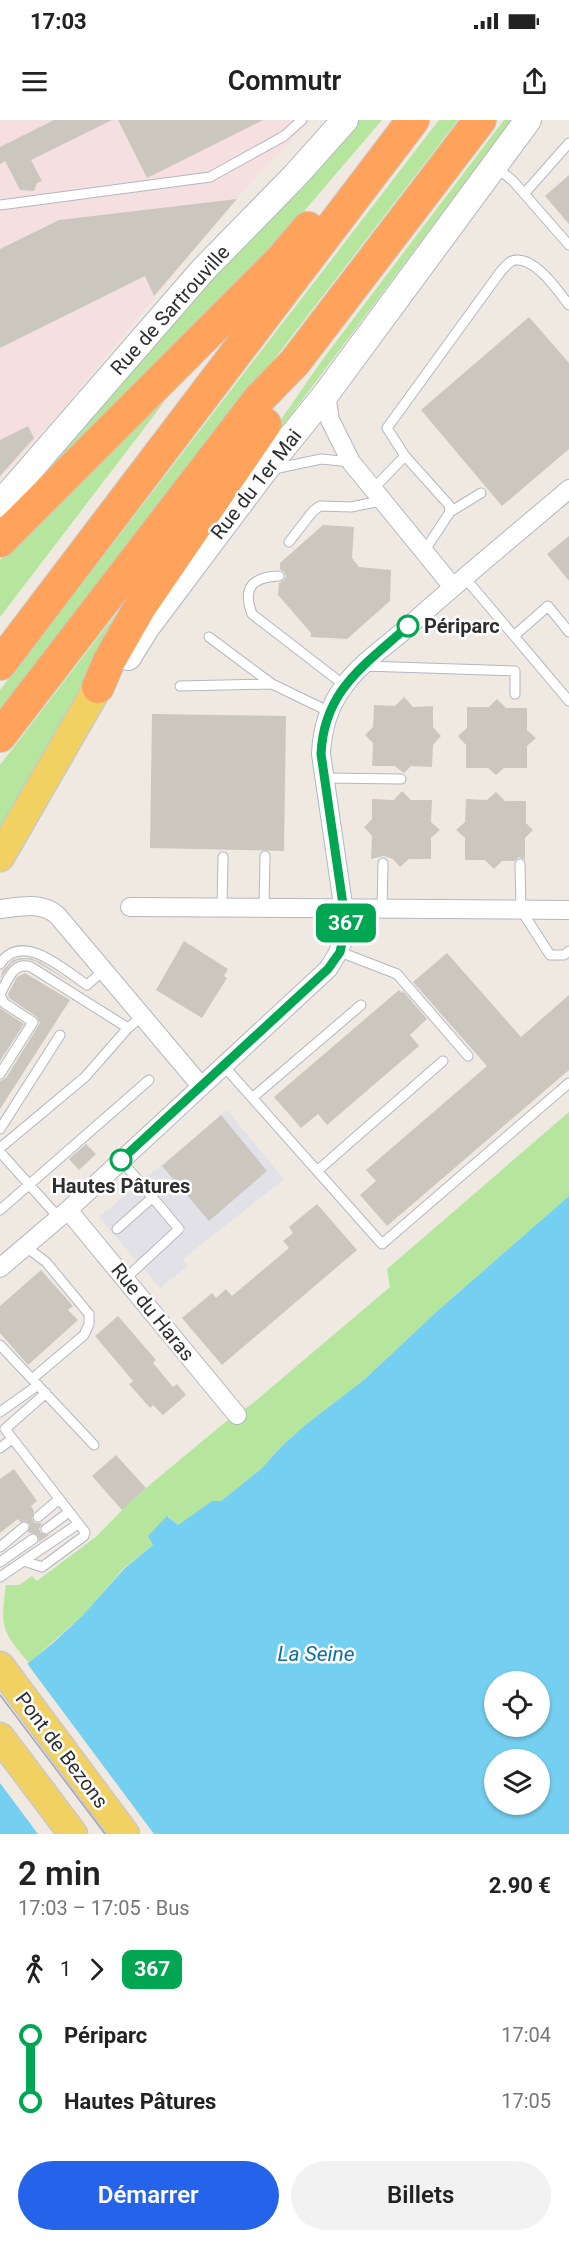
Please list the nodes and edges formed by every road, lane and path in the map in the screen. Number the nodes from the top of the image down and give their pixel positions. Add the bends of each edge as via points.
1 (302, 120) edge
2 (345, 120) edge
3 (413, 120) edge
4 (480, 120) edge
5 (528, 120) edge
6 (569, 143) edge
7 (495, 165) junction
8 (524, 194) junction
9 (355, 198) junction
10 (0, 205) edge
11 (569, 246) edge
12 (569, 305) edge
13 (295, 362) junction
14 (326, 394) junction
15 (405, 456) junction
16 (351, 462) junction
17 (263, 472) junction
18 (569, 489) edge
19 (481, 493) dead end
20 (377, 495) junction
21 (0, 504) edge
22 (450, 512) junction
23 (0, 541) edge
24 (289, 542) dead end
25 (425, 550) junction
26 (279, 576) dead end
27 (459, 583) junction
28 (569, 632) edge
29 (514, 635) junction
30 (209, 637) dead end
31 (0, 664) edge
32 (364, 666) junction
33 (272, 684) junction
34 (344, 685) junction
35 (180, 686) dead end
36 (98, 687) junction
37 (515, 694) dead end
38 (569, 701) edge
39 (328, 711) junction
40 (0, 736) edge
41 (324, 778) junction
42 (401, 779) dead end
43 (0, 856) edge
44 (266, 856) dead end
45 (223, 857) dead end
46 (383, 863) dead end
47 (520, 864) dead end
48 (130, 907) dead end
49 (222, 908) junction
50 (264, 908) junction
51 (0, 909) edge
52 (345, 909) junction
53 (382, 909) junction
54 (521, 910) junction
55 (569, 910) edge
56 (569, 951) edge
57 (340, 952) junction
58 (0, 964) edge
59 (104, 970) junction
60 (361, 1005) dead end
61 (2, 1006) edge
62 (142, 1016) junction
63 (128, 1029) junction
64 (60, 1035) dead end
65 (468, 1056) dead end
66 (443, 1061) dead end
67 (223, 1065) junction
68 (0, 1074) edge
69 (149, 1080) dead end
70 (569, 1083) edge
71 (201, 1086) junction
72 (252, 1098) junction
73 (0, 1129) edge
74 (0, 1150) edge
75 (121, 1160) junction
76 (317, 1171) junction
77 (28, 1184) junction
78 (153, 1197) junction
79 (0, 1210) edge
80 (64, 1214) junction
81 (117, 1229) dead end
82 (26, 1247) junction
83 (0, 1268) edge
84 (126, 1278) junction
85 (0, 1345) edge
86 (35, 1382) junction
87 (46, 1393) junction
88 (0, 1412) edge
89 (237, 1415) dead end
90 (12, 1439) junction
91 (94, 1445) dead end
92 (0, 1448) edge
93 (58, 1500) junction
94 (69, 1512) junction
95 (38, 1517) dead end
96 (78, 1524) junction
97 (24, 1527) dead end
98 (46, 1529) dead end
99 (33, 1539) dead end
100 (0, 1547) edge
101 (24, 1561) junction
102 (0, 1562) edge
103 (0, 1577) edge
104 (0, 1666) edge
105 (0, 1737) edge
106 (73, 1834) edge
107 (125, 1834) edge

1 - 10 lane via 284,136 210,177
2 - 21 main road, Rue de Sartrouville via 203,270
3 - 9 highway
4 - 13 highway
5 - 7 main road, Rue du 1er Mai
6 - 8 lane
7 - 8 lane
7 - 14 main road, Rue du 1er Mai
8 - 11 lane
9 - 23 highway via 324,210 280,261
9 - 31 highway
12 - 15 lane via 538,269 529,263 510,262 387,428
13 - 36 highway via 284,396 140,607
13 - 40 highway via 259,399
14 - 16 street via 330,420
14 - 17 main road, Rue du 1er Mai
15 - 20 lane
15 - 22 lane via 450,505
16 - 17 lane via 315,460
16 - 20 street
17 - 36 main road, Rue du 1er Mai via 146,628 121,668
18 - 27 street
19 - 22 lane
20 - 24 lane via 351,507 320,506
20 - 25 street
22 - 25 lane
25 - 27 street
26 - 34 lane via 262,577 255,582 248,599 252,614
27 - 29 lane
27 - 32 street
28 - 29 lane via 548,606
29 - 38 lane
30 - 33 lane
32 - 34 street
32 - 37 lane via 515,671
33 - 35 lane
33 - 39 lane
34 - 39 street
36 - 43 main road, Rue du 1er Mai
39 - 41 street via 322,733
41 - 42 lane
41 - 52 street
44 - 50 lane
45 - 49 lane
46 - 53 lane
47 - 54 lane
48 - 49 street
49 - 50 street
50 - 52 street
51 - 59 street via 39,905 50,909
52 - 53 street
52 - 57 street
53 - 54 street
54 - 55 street
54 - 56 lane via 550,955
57 - 65 lane via 397,974
57 - 67 street via 328,969
58 - 59 lane via 9,953 22,950 38,954 87,985
59 - 62 street
60 - 72 lane
61 - 63 lane via 0,994 5,985 16,968 27,965
61 - 68 lane via 33,1022
62 - 63 lane
62 - 71 street
63 - 74 lane via 85,1077
64 - 73 lane
66 - 76 lane
67 - 71 street
67 - 72 lane
69 - 77 lane
70 - 76 lane via 382,1244
71 - 75 street
72 - 76 lane
74 - 77 lane
75 - 78 lane
75 - 80 street
77 - 79 lane
77 - 80 lane
78 - 81 lane
78 - 84 lane via 179,1229
80 - 82 street
80 - 84 street, Rue du Haras
82 - 83 street
82 - 86 lane via 46,1262 89,1314 84,1335
84 - 89 street, Rue du Haras
85 - 86 lane
86 - 87 lane
86 - 88 lane
87 - 90 lane via 5,1430
87 - 91 lane
90 - 92 lane
90 - 93 lane
93 - 94 lane
93 - 95 lane
94 - 96 lane
94 - 98 lane
96 - 101 lane
96 - 101 lane via 84,1536 42,1567
97 - 100 lane
99 - 102 lane
101 - 103 lane
104 - 107 main road, Pont de Bezons
105 - 106 main road

